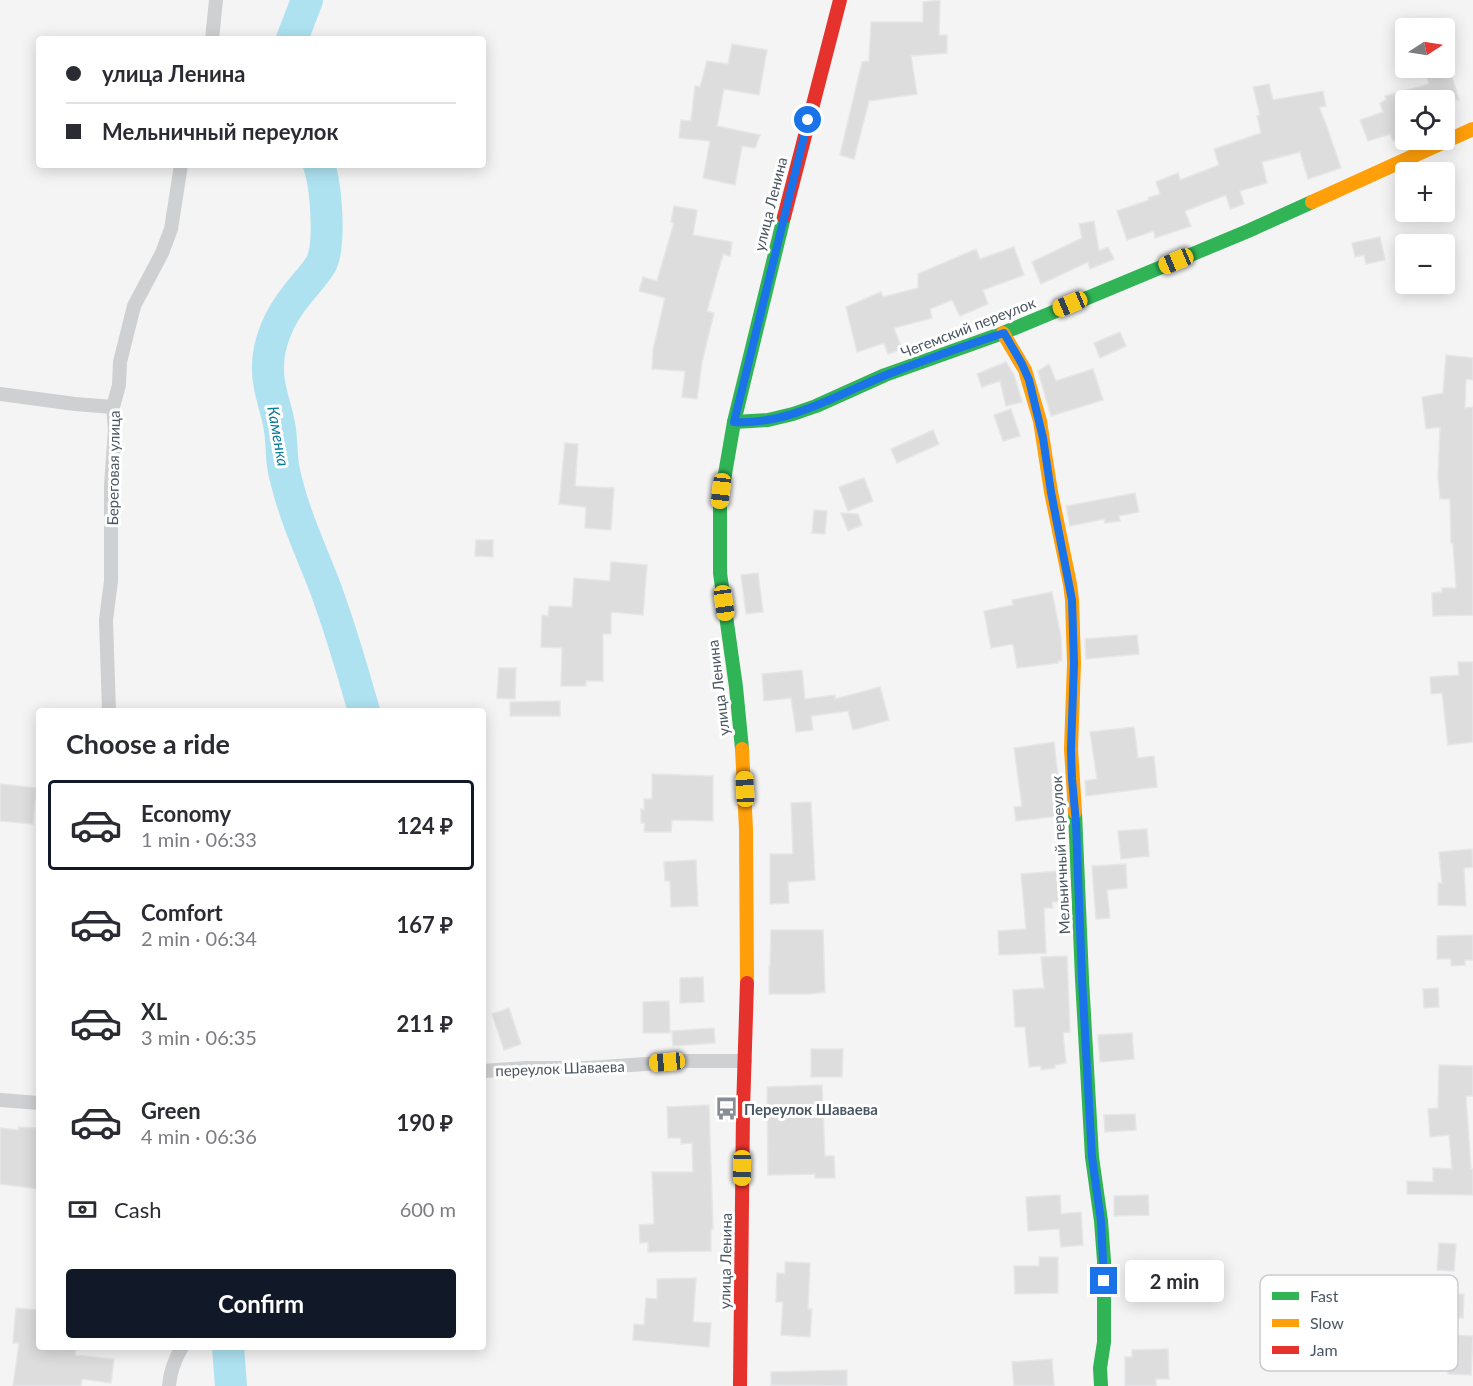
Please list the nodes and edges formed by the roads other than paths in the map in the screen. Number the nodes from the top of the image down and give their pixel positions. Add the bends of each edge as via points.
1 (216, 0) edge
2 (840, 0) edge
3 (212, 36) edge
4 (1473, 129) edge
5 (181, 168) edge
6 (1004, 333) junction
7 (0, 394) edge
8 (113, 406) junction
9 (734, 422) junction
10 (110, 708) edge
11 (745, 1061) junction
12 (486, 1071) edge
13 (0, 1100) edge
14 (36, 1104) edge
15 (180, 1350) edge
16 (169, 1386) edge
17 (740, 1386) edge
18 (1101, 1386) edge

1 - 3 street
2 - 9 street, улица Ленина
4 - 6 street, Чегемский переулок via 1248,231
5 - 8 street, Береговая улица via 171,229 134,306
6 - 9 street, Чегемский переулок via 885,375 793,414
6 - 18 street, Мельничный переулок via 1029,380 1072,600 1072,779 1092,1157 1104,1261
7 - 8 street
8 - 10 street, Береговая улица via 111,581 106,620
9 - 11 street, улица Ленина via 720,503 719,549 743,763 747,897
11 - 12 street, переулок Шаваева
11 - 17 street, улица Ленина
13 - 14 street
15 - 16 street

